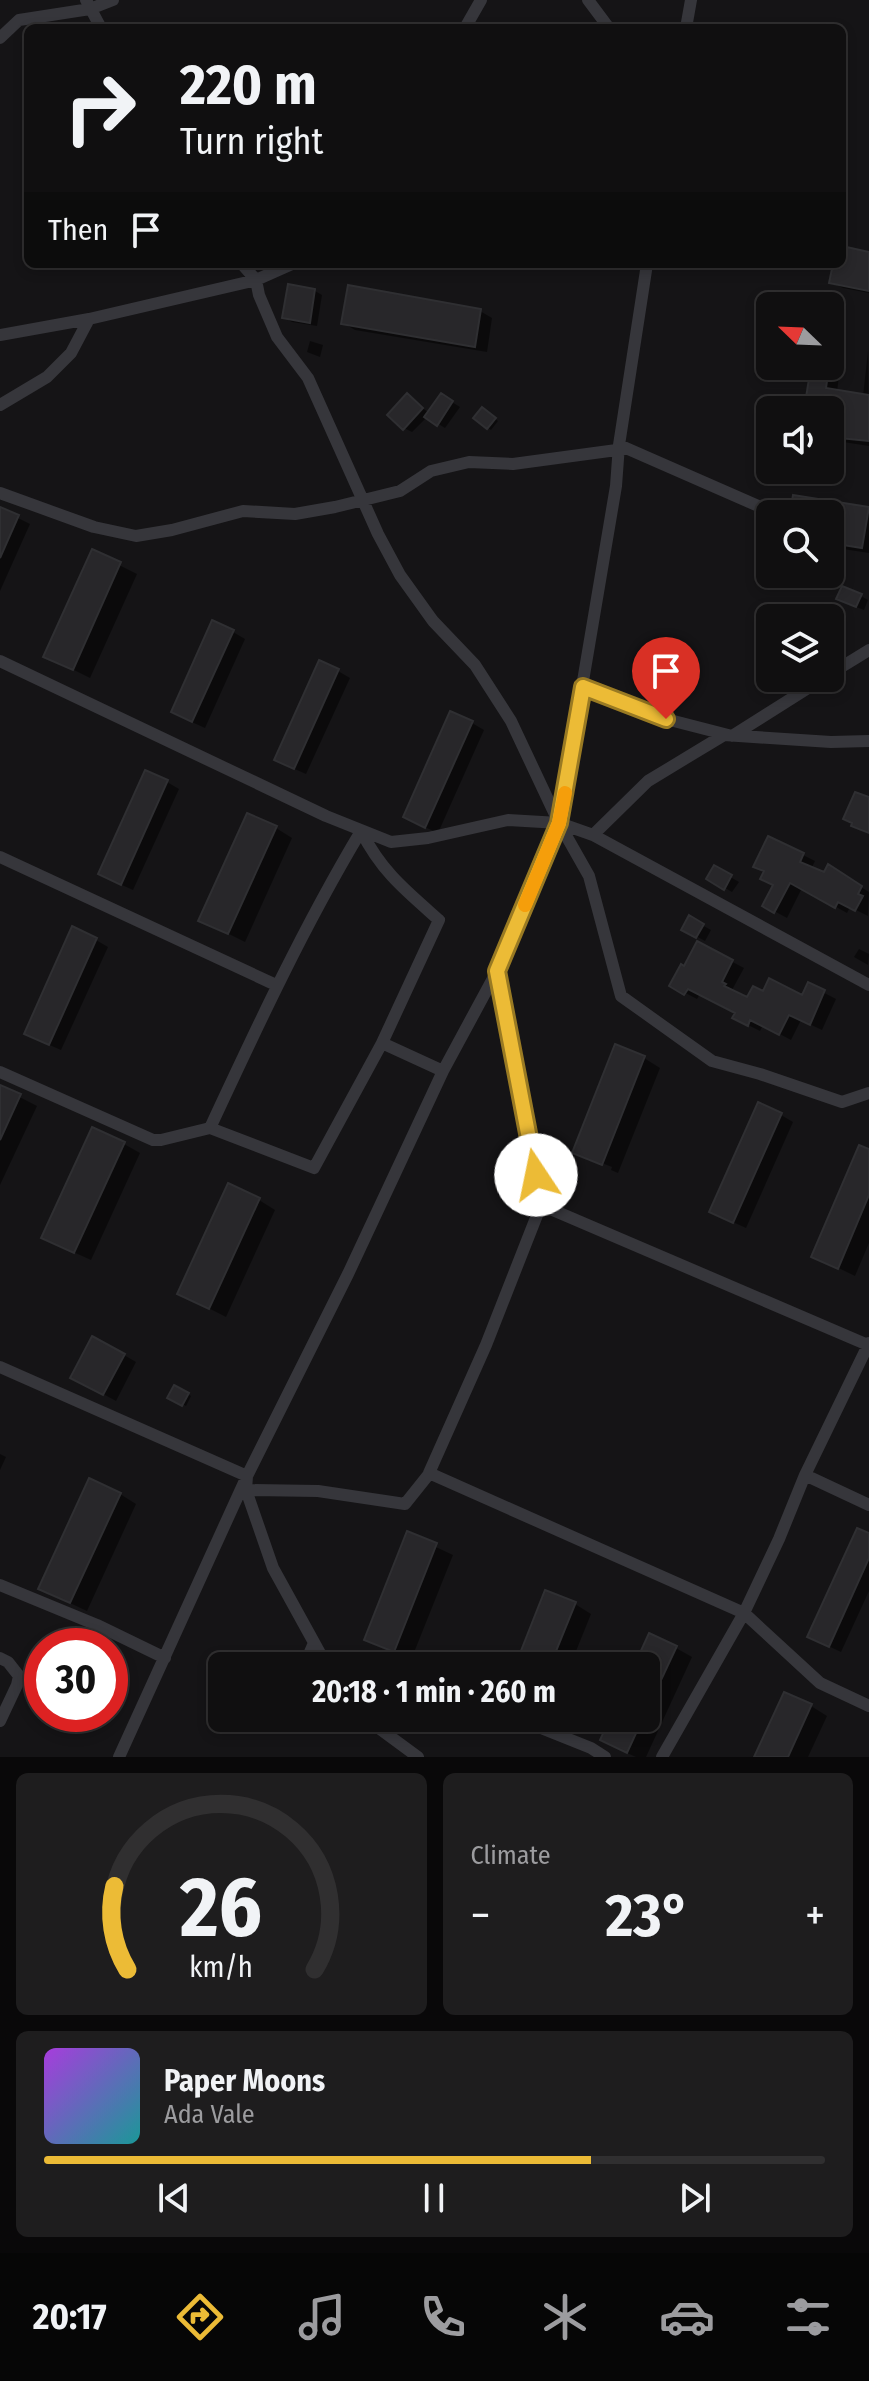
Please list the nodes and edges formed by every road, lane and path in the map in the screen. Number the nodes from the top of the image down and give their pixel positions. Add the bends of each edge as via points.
1 (113, 0) edge
2 (481, 0) edge
3 (588, 0) edge
4 (691, 0) edge
5 (88, 4) edge
6 (99, 24) edge
7 (467, 24) edge
8 (606, 24) edge
9 (687, 24) edge
10 (0, 38) edge
11 (246, 268) edge
12 (283, 268) edge
13 (646, 268) edge
14 (256, 280) junction
15 (89, 319) junction
16 (0, 335) edge
17 (0, 405) edge
18 (621, 448) junction
19 (0, 493) edge
20 (364, 500) junction
21 (756, 505) edge
22 (869, 650) edge
23 (0, 661) edge
24 (844, 665) edge
25 (583, 687) junction
26 (802, 692) edge
27 (732, 736) junction
28 (869, 741) edge
29 (559, 823) junction
30 (361, 831) junction
31 (593, 835) junction
32 (0, 857) edge
33 (497, 971) junction
34 (276, 985) junction
35 (869, 985) edge
36 (382, 1043) junction
37 (443, 1071) junction
38 (0, 1072) edge
39 (869, 1093) edge
40 (210, 1128) junction
41 (541, 1205) junction
42 (868, 1344) edge
43 (0, 1367) edge
44 (429, 1474) junction
45 (805, 1475) junction
46 (247, 1476) junction
47 (246, 1490) junction
48 (869, 1505) edge
49 (0, 1585) edge
50 (744, 1613) junction
51 (314, 1643) junction
52 (310, 1652) edge
53 (319, 1652) edge
54 (0, 1658) edge
55 (165, 1658) junction
56 (869, 1706) edge
57 (0, 1721) edge
58 (384, 1732) edge
59 (551, 1732) edge
60 (119, 1757) edge
61 (418, 1757) edge
62 (605, 1757) edge
63 (662, 1757) edge

1 - 5 street
2 - 7 street
3 - 8 street
4 - 9 street
5 - 6 street
5 - 10 street via 19,20
11 - 14 street
12 - 14 street
13 - 18 street
14 - 15 street
14 - 20 street via 277,337 308,378
15 - 16 street
15 - 17 street via 71,353 47,377
18 - 20 street via 513,464 469,462 431,471 400,491
18 - 21 street
18 - 25 street
19 - 20 street via 94,527 136,536 243,511 295,514
20 - 29 street via 400,575 433,621 475,665 511,721
22 - 24 street
23 - 30 street
25 - 27 street via 666,719
25 - 29 street
26 - 27 street
27 - 28 street
27 - 31 street via 724,735 648,781
29 - 30 street via 508,820 391,842
29 - 31 street
29 - 33 street
29 - 39 street via 589,876 621,996 712,1061 842,1102
30 - 34 street
30 - 36 street via 391,878 439,920
31 - 35 street
32 - 34 street
33 - 37 street
33 - 41 street
34 - 40 street
36 - 37 street
36 - 40 street via 314,1168
37 - 46 street
38 - 40 street via 153,1140
41 - 42 street
41 - 44 street
42 - 45 street
43 - 46 street
44 - 47 street via 405,1504 318,1491
44 - 50 street
45 - 48 street
45 - 50 street
46 - 47 street
46 - 55 street
47 - 51 street via 273,1568
49 - 55 street
50 - 56 street via 820,1683
50 - 63 street
51 - 52 street
51 - 53 street
54 - 57 street via 19,1676
55 - 60 street
58 - 61 street
59 - 62 street

